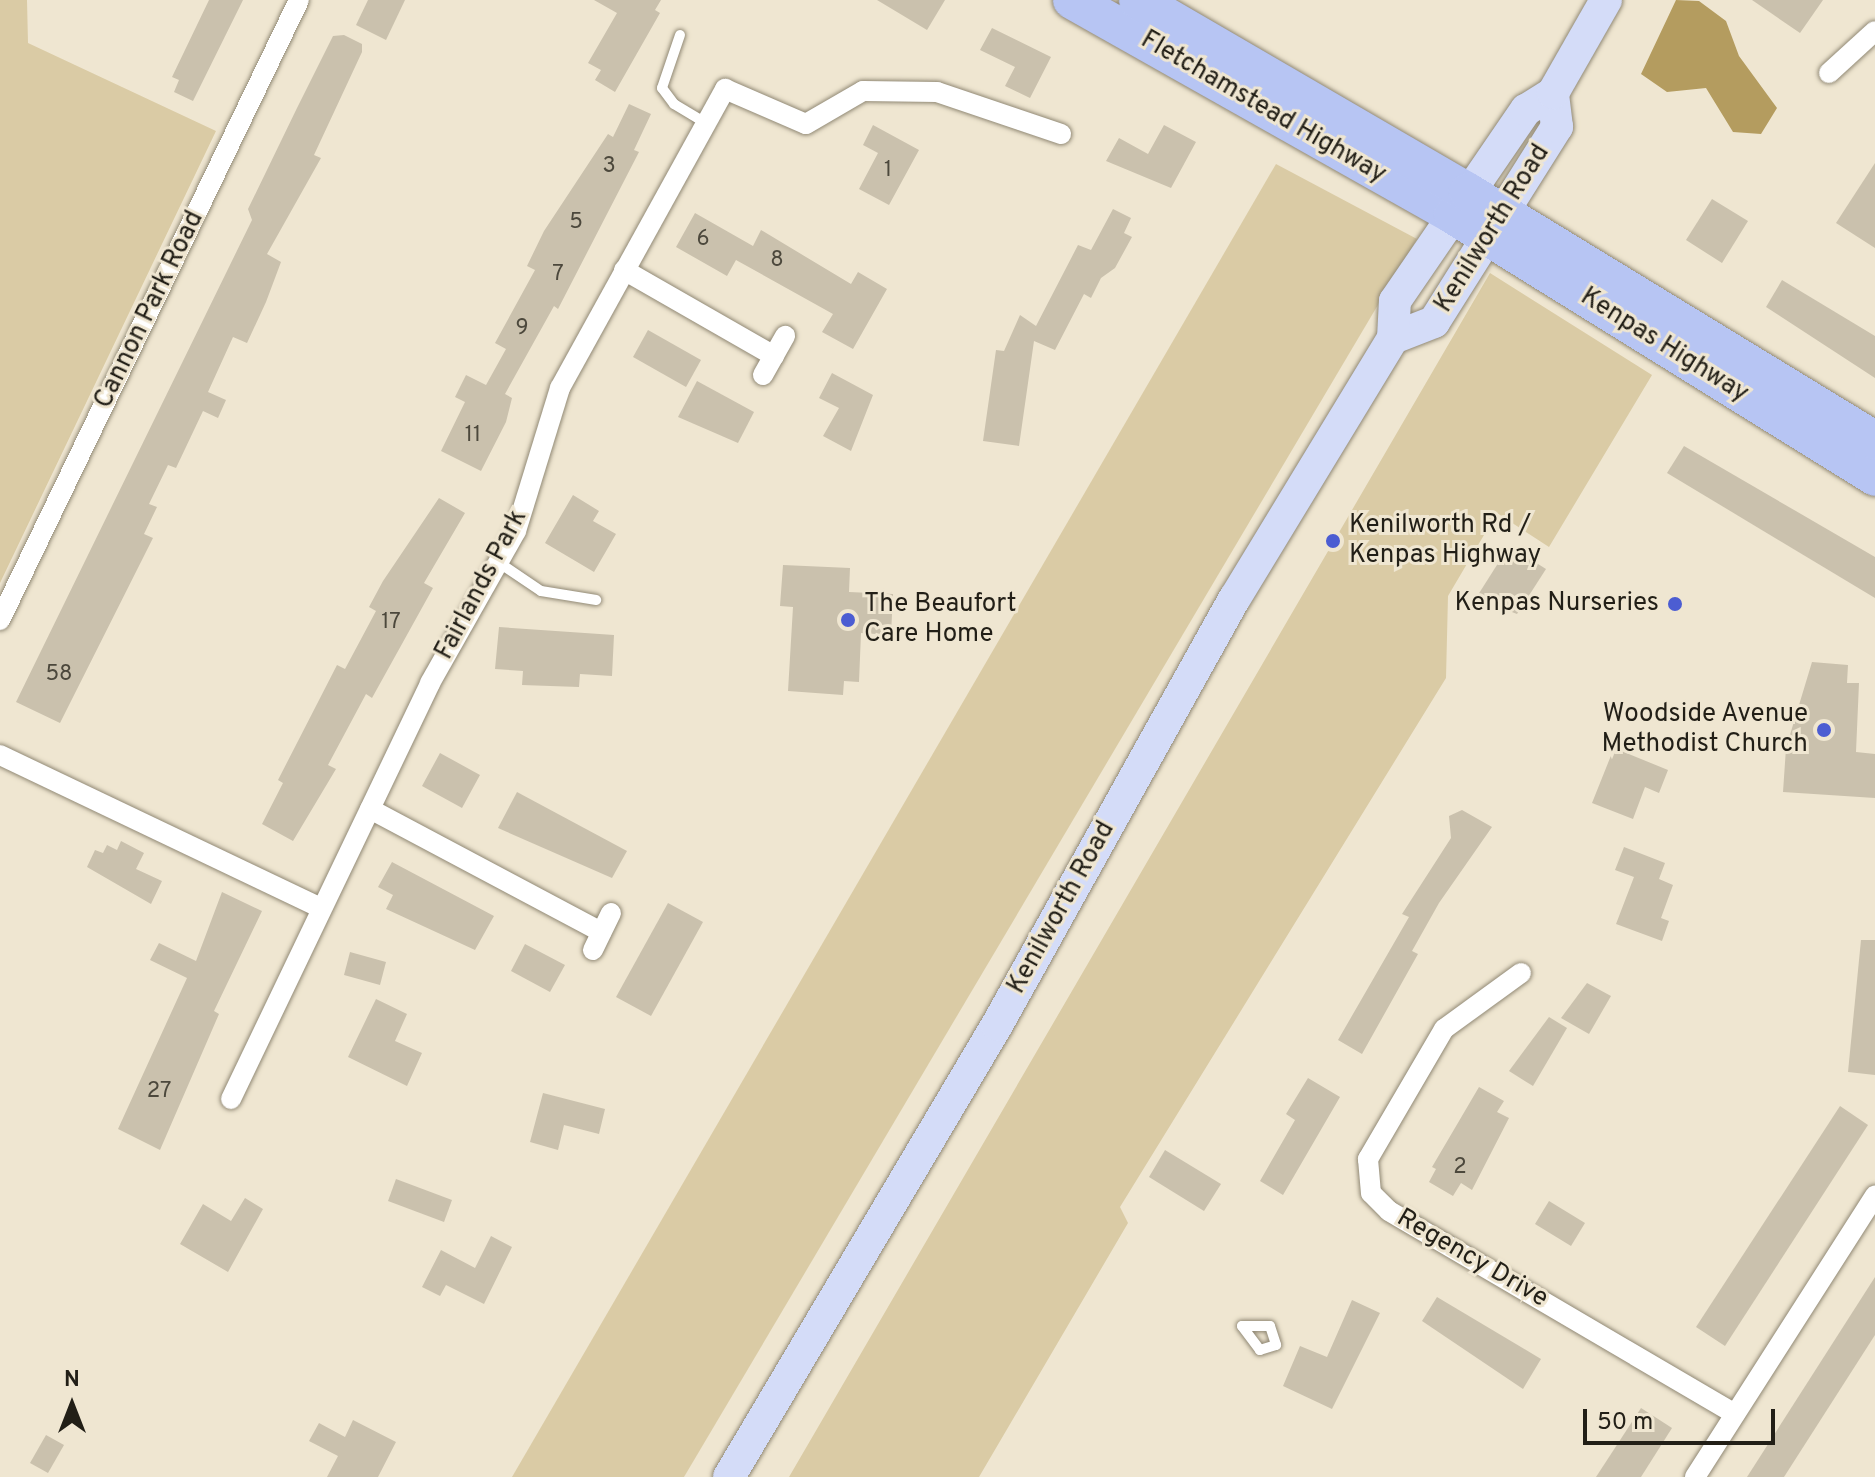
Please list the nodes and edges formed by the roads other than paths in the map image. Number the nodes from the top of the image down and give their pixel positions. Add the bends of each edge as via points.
1 (299, 0) edge
2 (1072, 0) edge
3 (1138, 0) edge
4 (1606, 0) edge
5 (1875, 31) edge
6 (680, 35) dead end
7 (1829, 73) dead end
8 (1553, 93) junction
9 (706, 123) junction
10 (1061, 134) dead end
11 (1461, 203) junction
12 (1494, 224) junction
13 (624, 270) junction
14 (785, 336) dead end
15 (1393, 338) junction
16 (774, 356) junction
17 (763, 375) dead end
18 (1875, 440) edge
19 (1875, 477) edge
20 (498, 562) junction
21 (596, 600) dead end
22 (0, 620) edge
23 (0, 755) edge
24 (370, 809) junction
25 (321, 908) junction
26 (611, 913) dead end
27 (1521, 973) dead end
28 (231, 1099) dead end
29 (1875, 1196) edge
30 (1735, 1414) junction
31 (729, 1477) edge
32 (1695, 1477) edge

1 - 22 street, Cannon Park Road
2 - 11 highway, Fletchamstead Highway
3 - 11 highway, Fletchamstead Highway
4 - 8 main road, Kenilworth Road
5 - 7 street
6 - 9 lane via 662,88 674,104
8 - 11 main road, Kenilworth Road via 1526,110
8 - 12 main road, Kenilworth Road via 1557,127
9 - 10 street, Fairlands Park via 725,89 806,124 863,91 937,92
9 - 13 street, Fairlands Park
11 - 12 highway, Kenpas Highway
11 - 15 main road, Kenilworth Road via 1395,301
12 - 15 main road, Kenilworth Road via 1434,322
12 - 18 highway, Kenpas Highway
12 - 19 highway, Kenpas Highway
13 - 16 street
13 - 20 street, Fairlands Park via 560,388 527,504
14 - 16 street
15 - 31 main road, Kenilworth Road via 1235,598 989,1038
16 - 17 street
20 - 21 lane via 541,591
20 - 24 street, Fairlands Park via 430,683
23 - 25 street
24 - 25 street, Fairlands Park
24 - 26 street via 597,941
25 - 28 street, Fairlands Park
27 - 30 street, Regency Drive via 1444,1029 1368,1159 1371,1193 1389,1211
29 - 30 street
30 - 32 street

